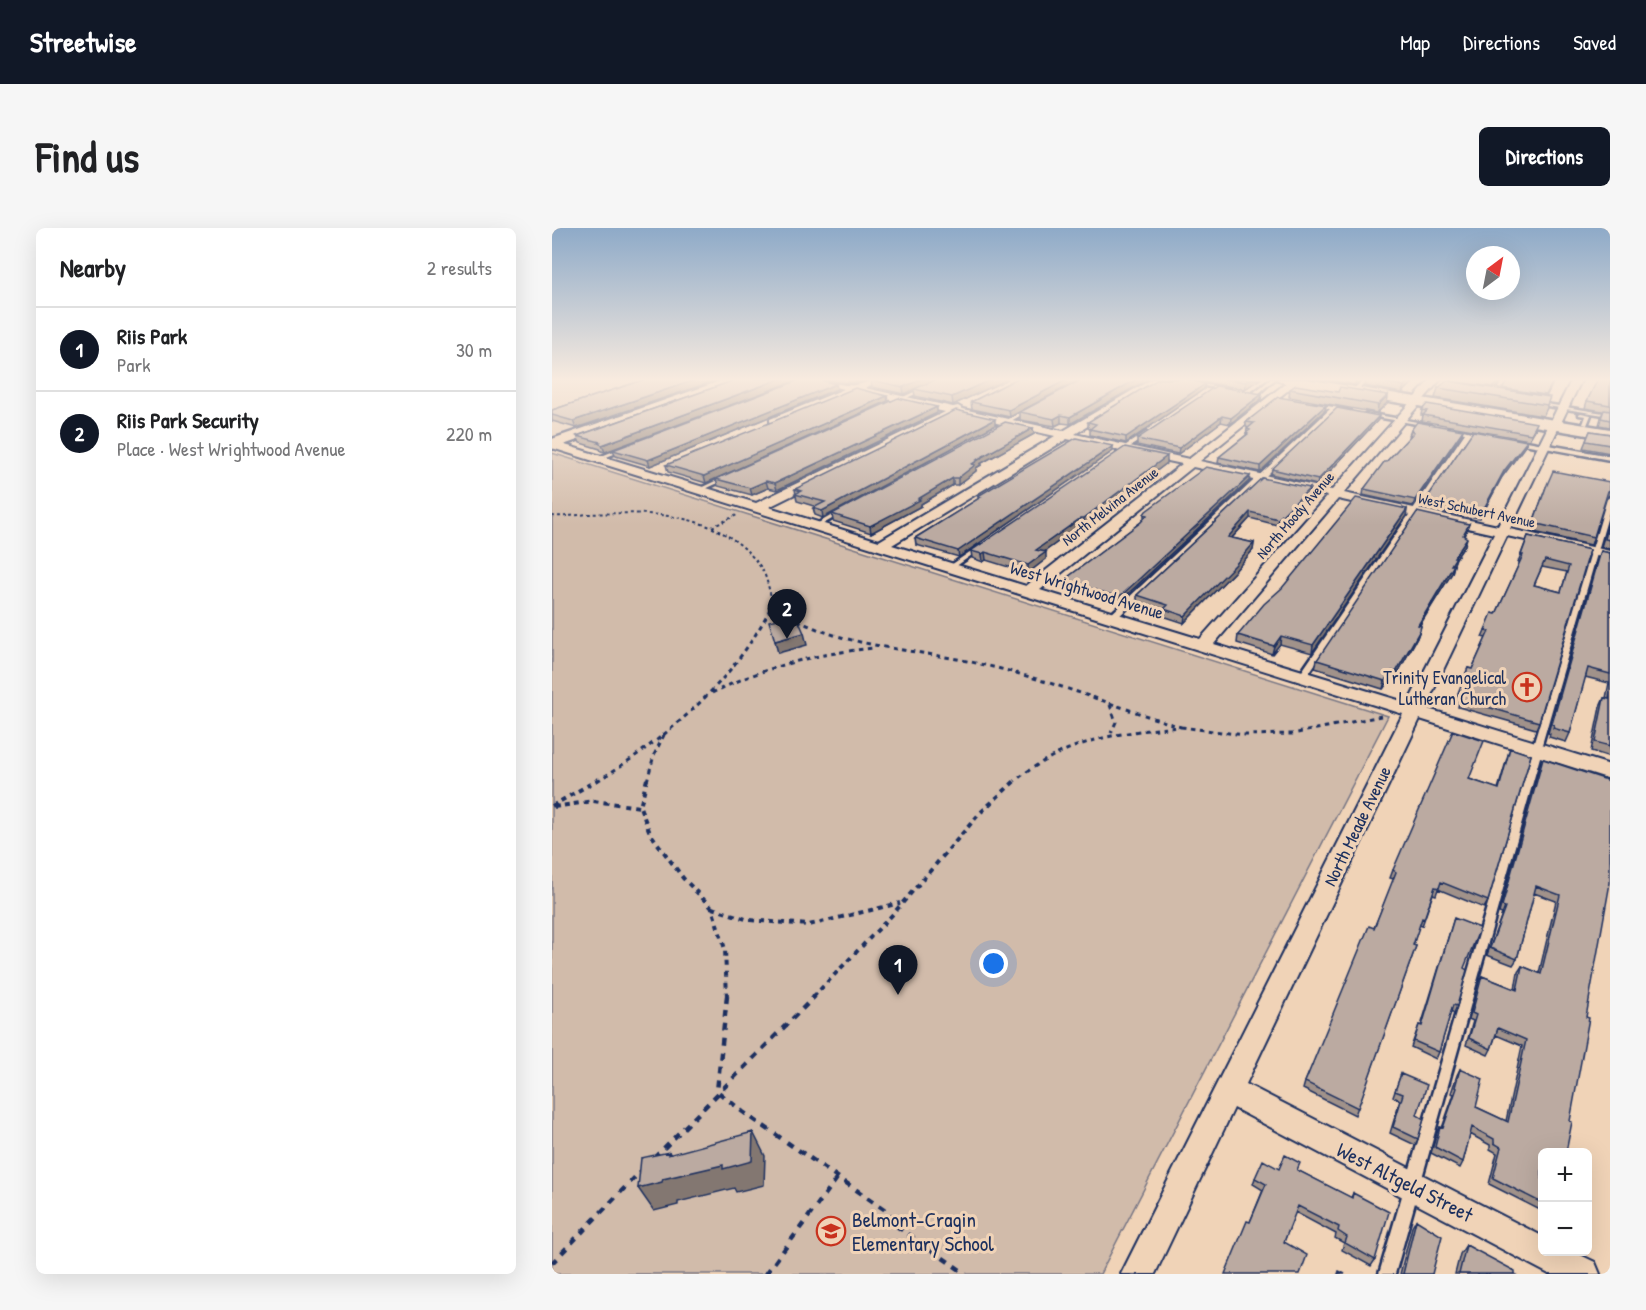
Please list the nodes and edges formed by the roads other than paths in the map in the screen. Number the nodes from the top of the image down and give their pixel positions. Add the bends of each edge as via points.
1 (598, 428) edge
2 (917, 428) edge
3 (1023, 428) edge
4 (1077, 428) edge
5 (1155, 428) edge
6 (1237, 428) edge
7 (1313, 428) edge
8 (1392, 428) edge
9 (1553, 428) edge
10 (1572, 428) edge
11 (1445, 429) edge
12 (1468, 433) junction
13 (1610, 434) edge
14 (1065, 435) junction
15 (1490, 437) edge
16 (1511, 441) edge
17 (552, 444) edge
18 (630, 446) edge
19 (1544, 446) junction
20 (1120, 451) junction
21 (1610, 458) edge
22 (597, 459) junction
23 (1191, 462) junction
24 (669, 465) edge
25 (647, 474) junction
26 (731, 476) edge
27 (1260, 477) junction
28 (699, 490) junction
29 (1335, 494) junction
30 (1610, 499) edge
31 (749, 510) junction
32 (846, 510) edge
33 (1414, 511) junction
34 (816, 526) junction
35 (1502, 531) junction
36 (989, 541) edge
37 (880, 546) junction
38 (1594, 551) junction
39 (1610, 555) edge
40 (950, 568) junction
41 (1028, 592) junction
42 (1112, 618) junction
43 (1203, 646) junction
44 (1302, 677) junction
45 (1414, 711) junction
46 (1537, 749) junction
47 (1610, 772) edge
48 (1228, 1090) junction
49 (1413, 1186) junction
50 (1138, 1274) edge
51 (1387, 1274) edge
52 (1583, 1274) edge

1 - 17 main road
2 - 31 street
3 - 14 street, West Schubert Avenue
4 - 14 street
5 - 20 lane
6 - 23 street, North Melvina Avenue
7 - 27 lane
8 - 29 street, North Moody Avenue
9 - 19 street, North Meade Avenue
10 - 13 main road
11 - 12 lane
12 - 15 lane
12 - 33 lane
14 - 20 street, West Schubert Avenue
14 - 37 street
16 - 19 lane
17 - 22 street, West Wrightwood Avenue
18 - 22 lane
19 - 21 lane
19 - 35 street, North Meade Avenue
20 - 23 street, West Schubert Avenue
22 - 25 street, West Wrightwood Avenue
23 - 27 street, West Schubert Avenue
23 - 41 street, North Melvina Avenue
24 - 25 street
25 - 28 street, West Wrightwood Avenue
26 - 28 lane
27 - 29 street, West Schubert Avenue
27 - 42 lane
28 - 31 street, West Wrightwood Avenue
29 - 33 street, West Schubert Avenue
29 - 43 street, North Moody Avenue
30 - 38 lane
31 - 34 street, West Wrightwood Avenue
32 - 34 lane
33 - 35 street, West Schubert Avenue
33 - 44 lane
34 - 37 street, West Wrightwood Avenue
35 - 38 street, West Schubert Avenue
35 - 45 street, North Meade Avenue
36 - 40 lane
37 - 40 street, West Wrightwood Avenue
38 - 39 street, West Schubert Avenue
38 - 46 lane
40 - 41 street, West Wrightwood Avenue
41 - 42 street, West Wrightwood Avenue
42 - 43 street, West Wrightwood Avenue
43 - 44 street, West Wrightwood Avenue
44 - 45 street, West Wrightwood Avenue
45 - 46 street, West Wrightwood Avenue
45 - 48 street, North Meade Avenue
46 - 47 street, West Wrightwood Avenue
46 - 49 lane
48 - 49 street, West Altgeld Street
48 - 50 street, North Meade Avenue
49 - 51 lane
49 - 52 street, West Altgeld Street

